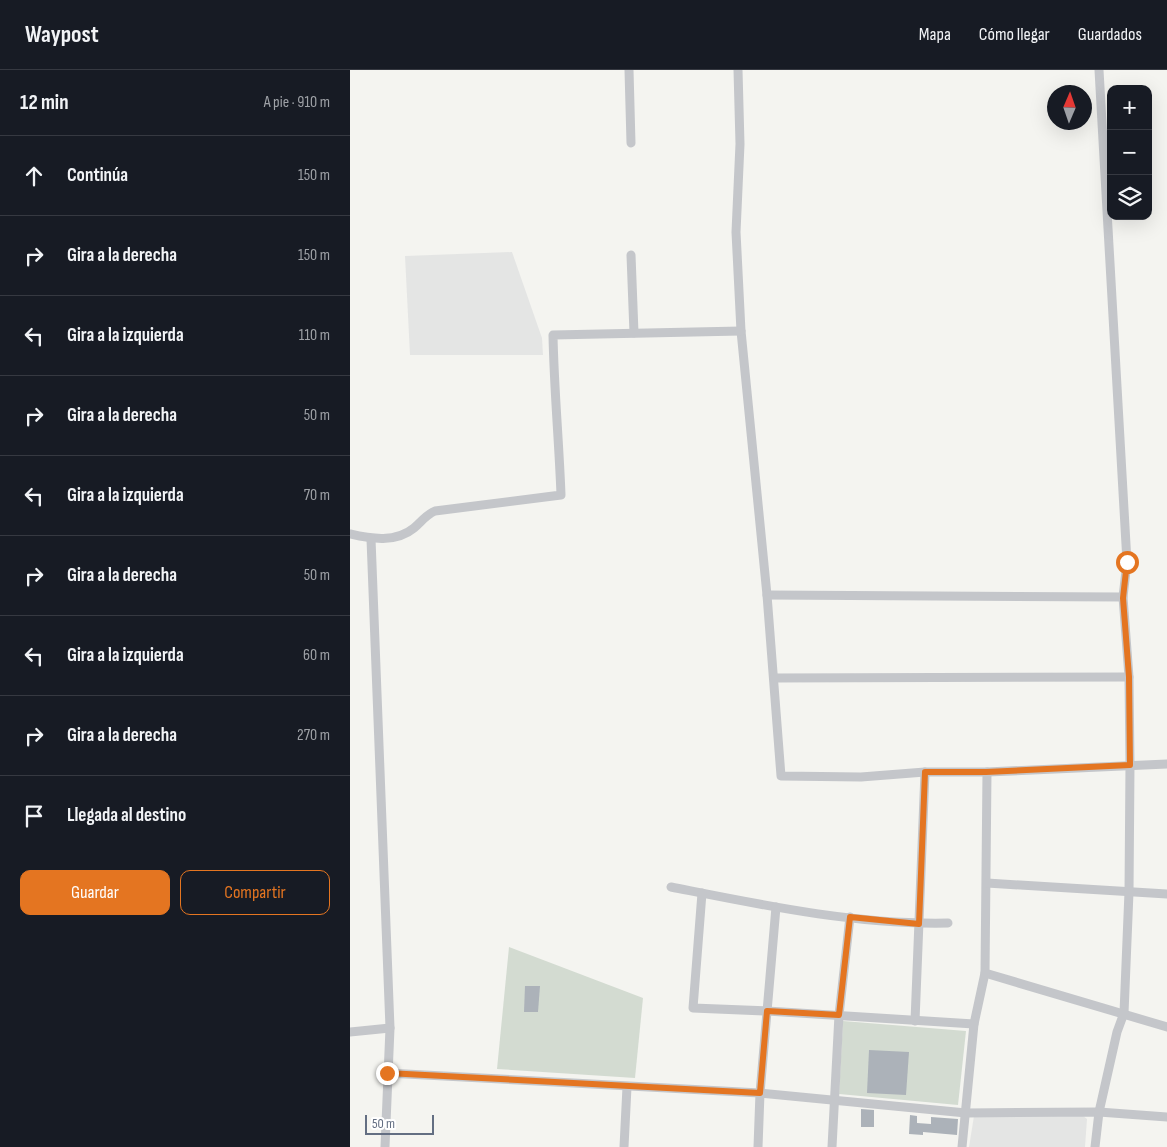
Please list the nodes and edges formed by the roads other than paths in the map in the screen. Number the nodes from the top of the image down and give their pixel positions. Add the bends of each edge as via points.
1 (629, 70) edge
2 (738, 70) edge
3 (1099, 70) edge
4 (631, 143) dead end
5 (630, 255) dead end
6 (741, 330) junction
7 (634, 333) junction
8 (350, 534) edge
9 (371, 539) junction
10 (767, 595) junction
11 (1123, 598) junction
12 (1129, 677) junction
13 (774, 678) junction
14 (1167, 764) edge
15 (1130, 765) junction
16 (925, 772) junction
17 (986, 772) junction
18 (987, 883) junction
19 (671, 887) dead end
20 (1129, 892) junction
21 (702, 893) junction
22 (1167, 894) edge
23 (776, 907) junction
24 (850, 917) junction
25 (948, 923) dead end
26 (919, 924) junction
27 (985, 973) junction
28 (767, 1011) junction
29 (1124, 1013) junction
30 (839, 1015) junction
31 (915, 1020) junction
32 (974, 1024) junction
33 (1167, 1026) edge
34 (390, 1028) junction
35 (350, 1032) edge
36 (387, 1073) junction
37 (627, 1087) junction
38 (760, 1093) junction
39 (835, 1099) junction
40 (1099, 1112) junction
41 (966, 1113) junction
42 (1167, 1118) edge
43 (384, 1147) edge
44 (624, 1147) edge
45 (758, 1147) edge
46 (832, 1147) edge
47 (962, 1147) edge
48 (1095, 1147) edge

1 - 4 street
2 - 6 street via 740,144 736,232
3 - 11 street via 1127,562
5 - 7 street
6 - 7 street
6 - 10 street
7 - 9 street via 553,335 561,495 435,511 404,535
8 - 9 street
9 - 34 street
10 - 11 street
10 - 13 street
11 - 12 street
12 - 13 street
12 - 15 street
13 - 16 street via 781,776 861,777
14 - 15 street
15 - 17 street
15 - 20 street
16 - 17 street
16 - 26 street
17 - 18 street
18 - 20 street
18 - 27 street
19 - 21 street
20 - 22 street
20 - 29 street
21 - 23 street
21 - 28 street via 693,1008
23 - 24 street
23 - 28 street
24 - 26 street
24 - 30 street
25 - 26 street
26 - 31 street
27 - 29 street
27 - 32 street
28 - 30 street
28 - 38 street
29 - 33 street
29 - 40 street
30 - 31 street
30 - 39 street
31 - 32 street
32 - 41 street
34 - 35 street
34 - 36 street
36 - 37 street
36 - 43 street
37 - 38 street
37 - 44 street
38 - 39 street
38 - 45 street
39 - 41 street
39 - 46 street
40 - 41 street
40 - 42 street
40 - 48 street
41 - 47 street

